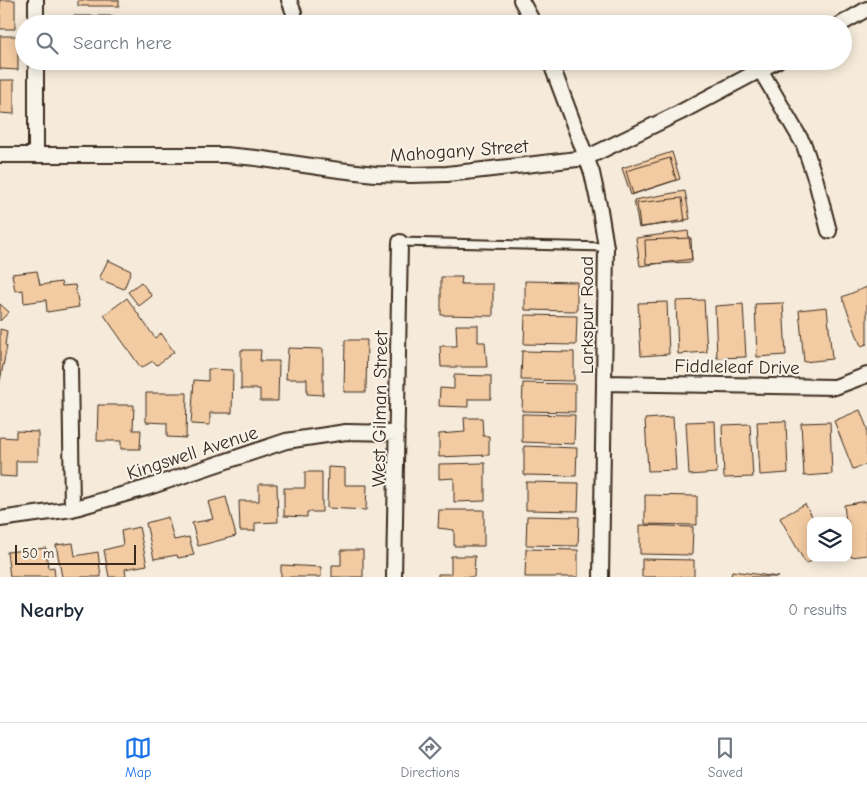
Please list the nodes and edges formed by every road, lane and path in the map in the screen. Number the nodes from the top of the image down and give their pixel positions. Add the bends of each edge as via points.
1 (36, 0) edge
2 (289, 0) edge
3 (521, 0) edge
4 (867, 9) edge
5 (294, 13) dead end
6 (36, 15) edge
7 (529, 15) edge
8 (852, 18) edge
9 (36, 70) edge
10 (553, 70) edge
11 (761, 71) joint
12 (0, 155) edge
13 (36, 155) junction
14 (586, 158) junction
15 (829, 230) dead end
16 (400, 242) joint
17 (606, 247) junction
18 (70, 365) dead end
19 (867, 375) edge
20 (604, 383) junction
21 (397, 433) junction
22 (72, 509) junction
23 (0, 519) edge
24 (394, 577) edge
25 (601, 577) edge

1 - 6 street
2 - 5 street
3 - 7 street
4 - 8 street
9 - 13 street
10 - 14 street, Larkspur Road
11 - 14 street, Mahogany Street
11 - 15 street via 804,145
12 - 13 street, Mahogany Street
13 - 14 street, Mahogany Street via 225,155 375,174 447,174
14 - 17 street, Larkspur Road via 592,173
16 - 17 lane
16 - 21 street, West Gilman Street
17 - 20 street, Larkspur Road
18 - 22 street
19 - 20 street, Fiddleleaf Drive via 835,387
20 - 25 street, Larkspur Road
21 - 22 street, Kingswell Avenue via 346,432 286,441
21 - 24 street, West Gilman Street
22 - 23 street, Kingswell Avenue

